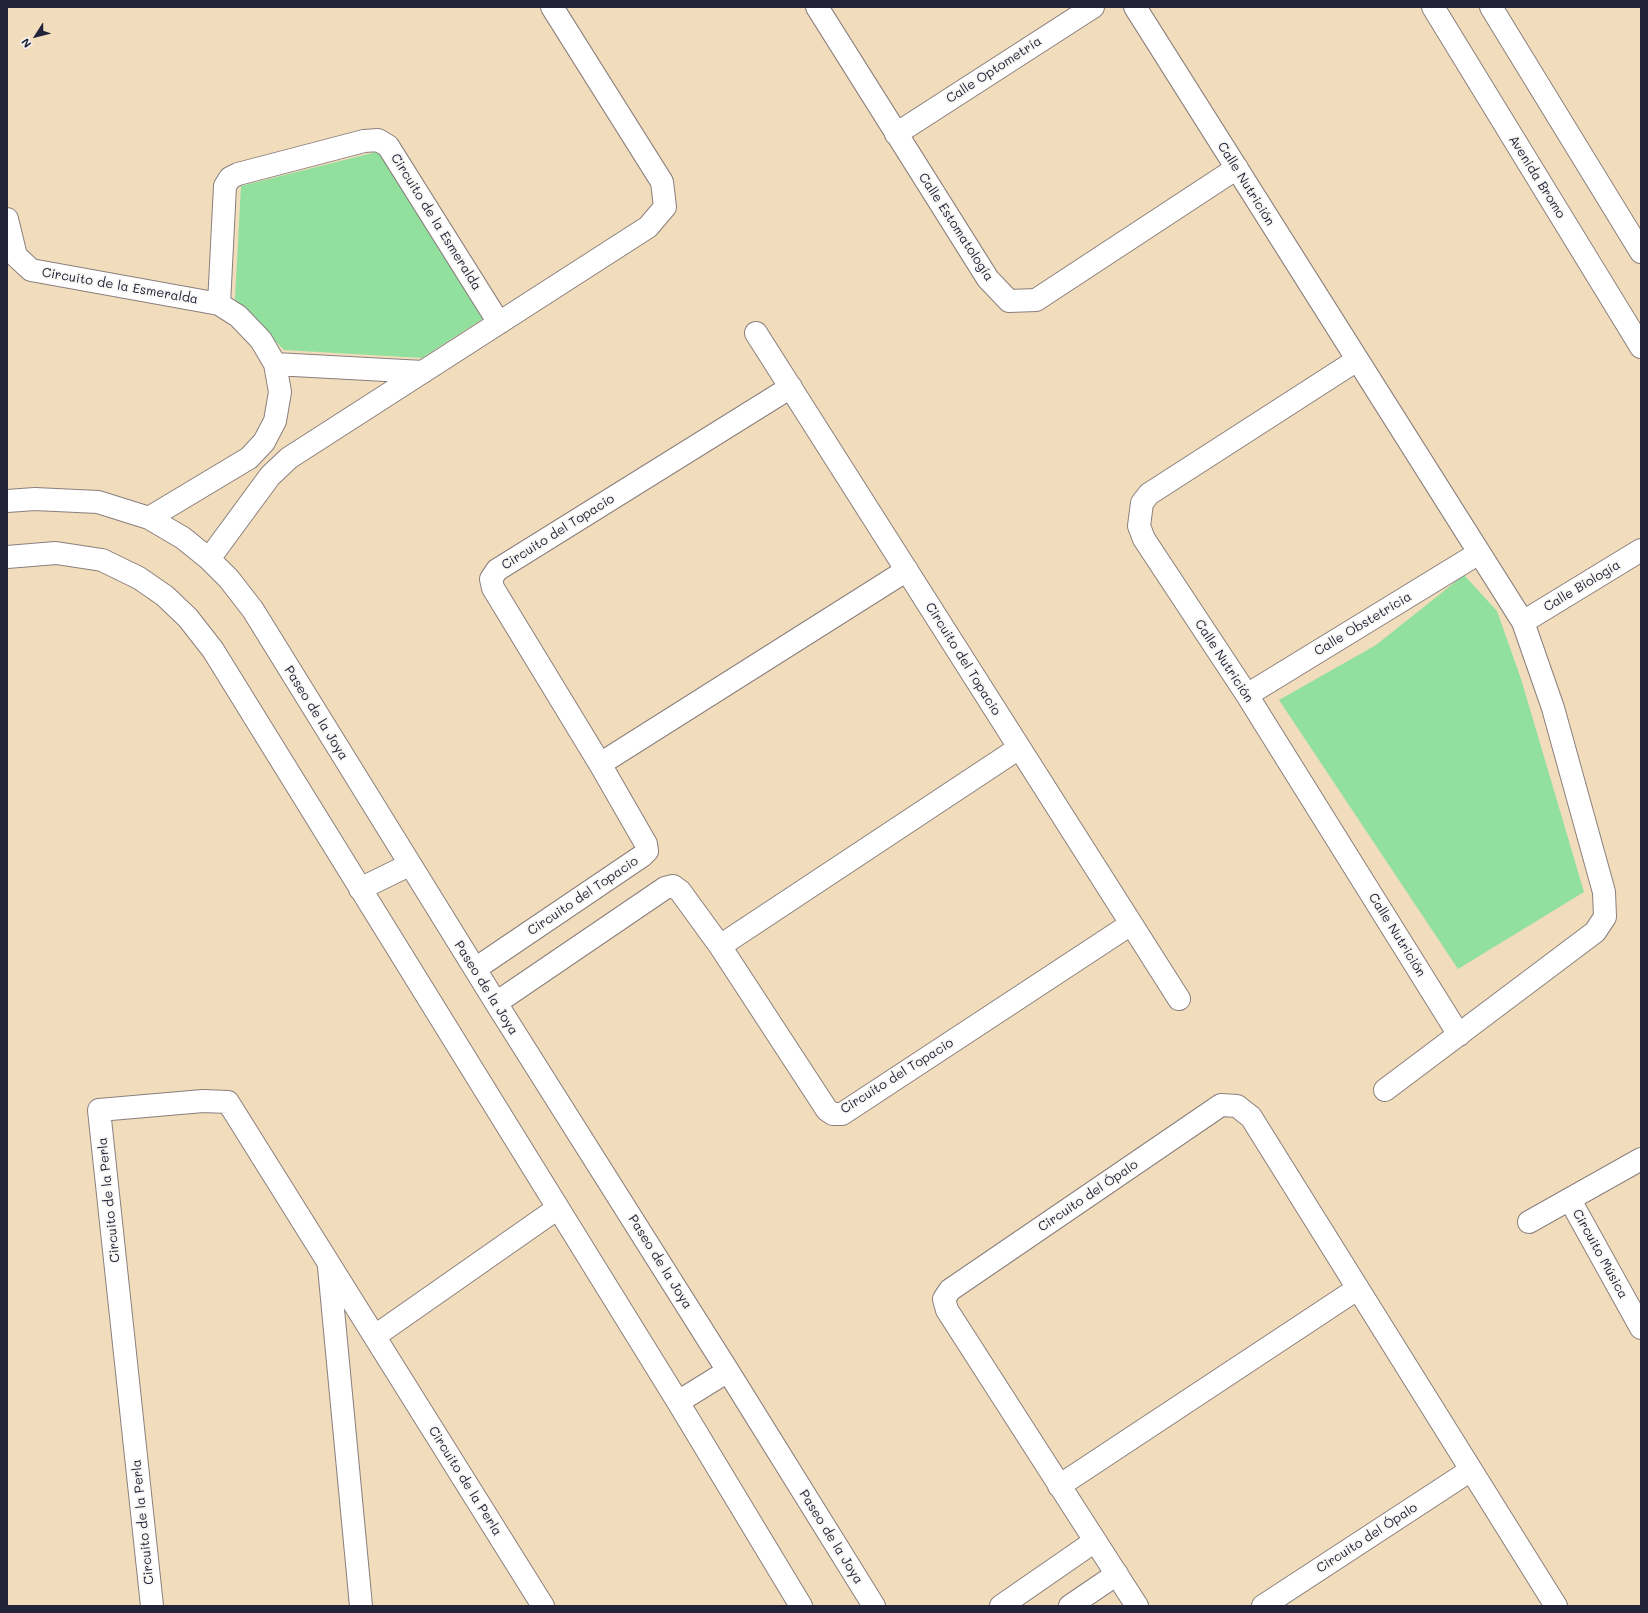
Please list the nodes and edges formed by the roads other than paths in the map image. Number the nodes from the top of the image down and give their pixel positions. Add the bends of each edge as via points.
1 (552, 7) edge
2 (817, 7) edge
3 (1093, 7) edge
4 (1135, 7) edge
5 (1433, 7) edge
6 (1490, 7) edge
7 (896, 134) junction
8 (1236, 168) junction
9 (7, 219) edge
10 (1641, 252) edge
11 (219, 304) junction
12 (499, 323) junction
13 (756, 333) dead end
14 (1641, 346) edge
15 (1357, 360) junction
16 (275, 364) junction
17 (423, 372) junction
18 (791, 387) junction
19 (249, 458) junction
20 (270, 476) junction
21 (7, 500) edge
22 (149, 518) junction
23 (1641, 550) edge
24 (1479, 553) junction
25 (7, 557) edge
26 (209, 559) junction
27 (907, 570) junction
28 (1523, 622) junction
29 (1246, 695) junction
30 (1019, 748) junction
31 (600, 764) junction
32 (409, 865) junction
33 (360, 889) junction
34 (1131, 924) junction
35 (720, 946) junction
36 (475, 970) junction
37 (1179, 999) dead end
38 (496, 1003) junction
39 (1459, 1035) junction
40 (1385, 1090) dead end
41 (1641, 1159) edge
42 (1570, 1200) junction
43 (558, 1208) junction
44 (1529, 1222) dead end
45 (328, 1262) junction
46 (1358, 1289) junction
47 (1641, 1328) edge
48 (375, 1336) junction
49 (728, 1371) junction
50 (678, 1402) junction
51 (1471, 1470) junction
52 (1059, 1486) junction
53 (1095, 1541) junction
54 (1116, 1574) junction
55 (786, 1596) edge
56 (152, 1606) edge
57 (362, 1606) edge
58 (543, 1606) edge
59 (801, 1606) edge
60 (874, 1606) edge
61 (1001, 1606) edge
62 (1070, 1606) edge
63 (1137, 1606) edge
64 (1263, 1606) edge
65 (1556, 1606) edge

1 - 12 street via 662,182 666,207 648,227
2 - 7 street, Calle Estomatología
3 - 7 street, Calle Optometría
4 - 8 street, Calle Nutrición
5 - 14 street, Avenida Bromo
6 - 10 street
7 - 8 street, Calle Estomatología via 988,279 1009,300 1036,300
8 - 15 street, Calle Nutrición
9 - 11 street, Circuito de la Esmeralda via 16,256 31,270
11 - 12 street, Circuito de la Esmeralda via 225,186 230,178 364,141 378,140 388,146
11 - 16 street, Circuito de la Esmeralda via 238,316 261,340
12 - 17 street
13 - 18 street, Circuito del Topacio
15 - 24 street, Calle Nutrición
15 - 29 street, Calle Nutrición via 1149,494 1142,503 1139,526 1144,539
16 - 17 street
16 - 19 street, Circuito de la Esmeralda via 280,392 275,421 264,442
17 - 20 street via 290,458
18 - 27 street, Circuito del Topacio
18 - 31 street, Circuito del Topacio via 497,570 491,579 493,588
19 - 20 street
19 - 22 street, Circuito de la Esmeralda
20 - 26 street
21 - 22 street, Paseo de la Joya via 98,502
22 - 26 street, Paseo de la Joya via 183,538
23 - 28 street, Calle Biología
24 - 28 street, Calle Nutrición
24 - 29 street, Calle Obstetricia
25 - 33 street via 56,553 102,560 139,578 165,596 188,618 213,650
26 - 32 street, Paseo de la Joya via 229,579 253,610
27 - 30 street, Circuito del Topacio
27 - 31 street
28 - 39 street, Calle Nutrición via 1553,708 1574,782 1604,892 1605,917 1595,932
29 - 39 street, Calle Nutrición
30 - 34 street, Circuito del Topacio
30 - 35 street
31 - 36 street, Circuito del Topacio via 646,844 647,851
32 - 33 street
32 - 36 street, Paseo de la Joya
33 - 43 street
34 - 35 street, Circuito del Topacio via 842,1114 833,1114 827,1110
34 - 37 street, Circuito del Topacio
35 - 38 street, Circuito del Topacio via 680,890 673,886 665,888
36 - 38 street, Paseo de la Joya
38 - 49 street, Paseo de la Joya
39 - 40 street, Calle Nutrición
41 - 42 street
42 - 44 street
42 - 47 street, Circuito Música
43 - 48 street
43 - 50 street
45 - 48 street, Circuito de la Perla
45 - 56 street, Circuito de la Perla via 228,1102 203,1101 99,1110
45 - 57 street, Circuito de la Perla
46 - 51 street, Circuito del Ópalo
46 - 52 street
46 - 52 street, Circuito del Ópalo via 1251,1117 1237,1106 1222,1105 950,1290 944,1299 947,1310
48 - 58 street, Circuito de la Perla
49 - 50 street
49 - 60 street, Paseo de la Joya
50 - 55 street
51 - 64 street, Circuito del Ópalo
51 - 65 street, Circuito del Ópalo
52 - 53 street, Circuito del Ópalo
53 - 54 street, Circuito del Ópalo
53 - 61 street
54 - 62 street
54 - 63 street, Circuito del Ópalo
55 - 59 street

